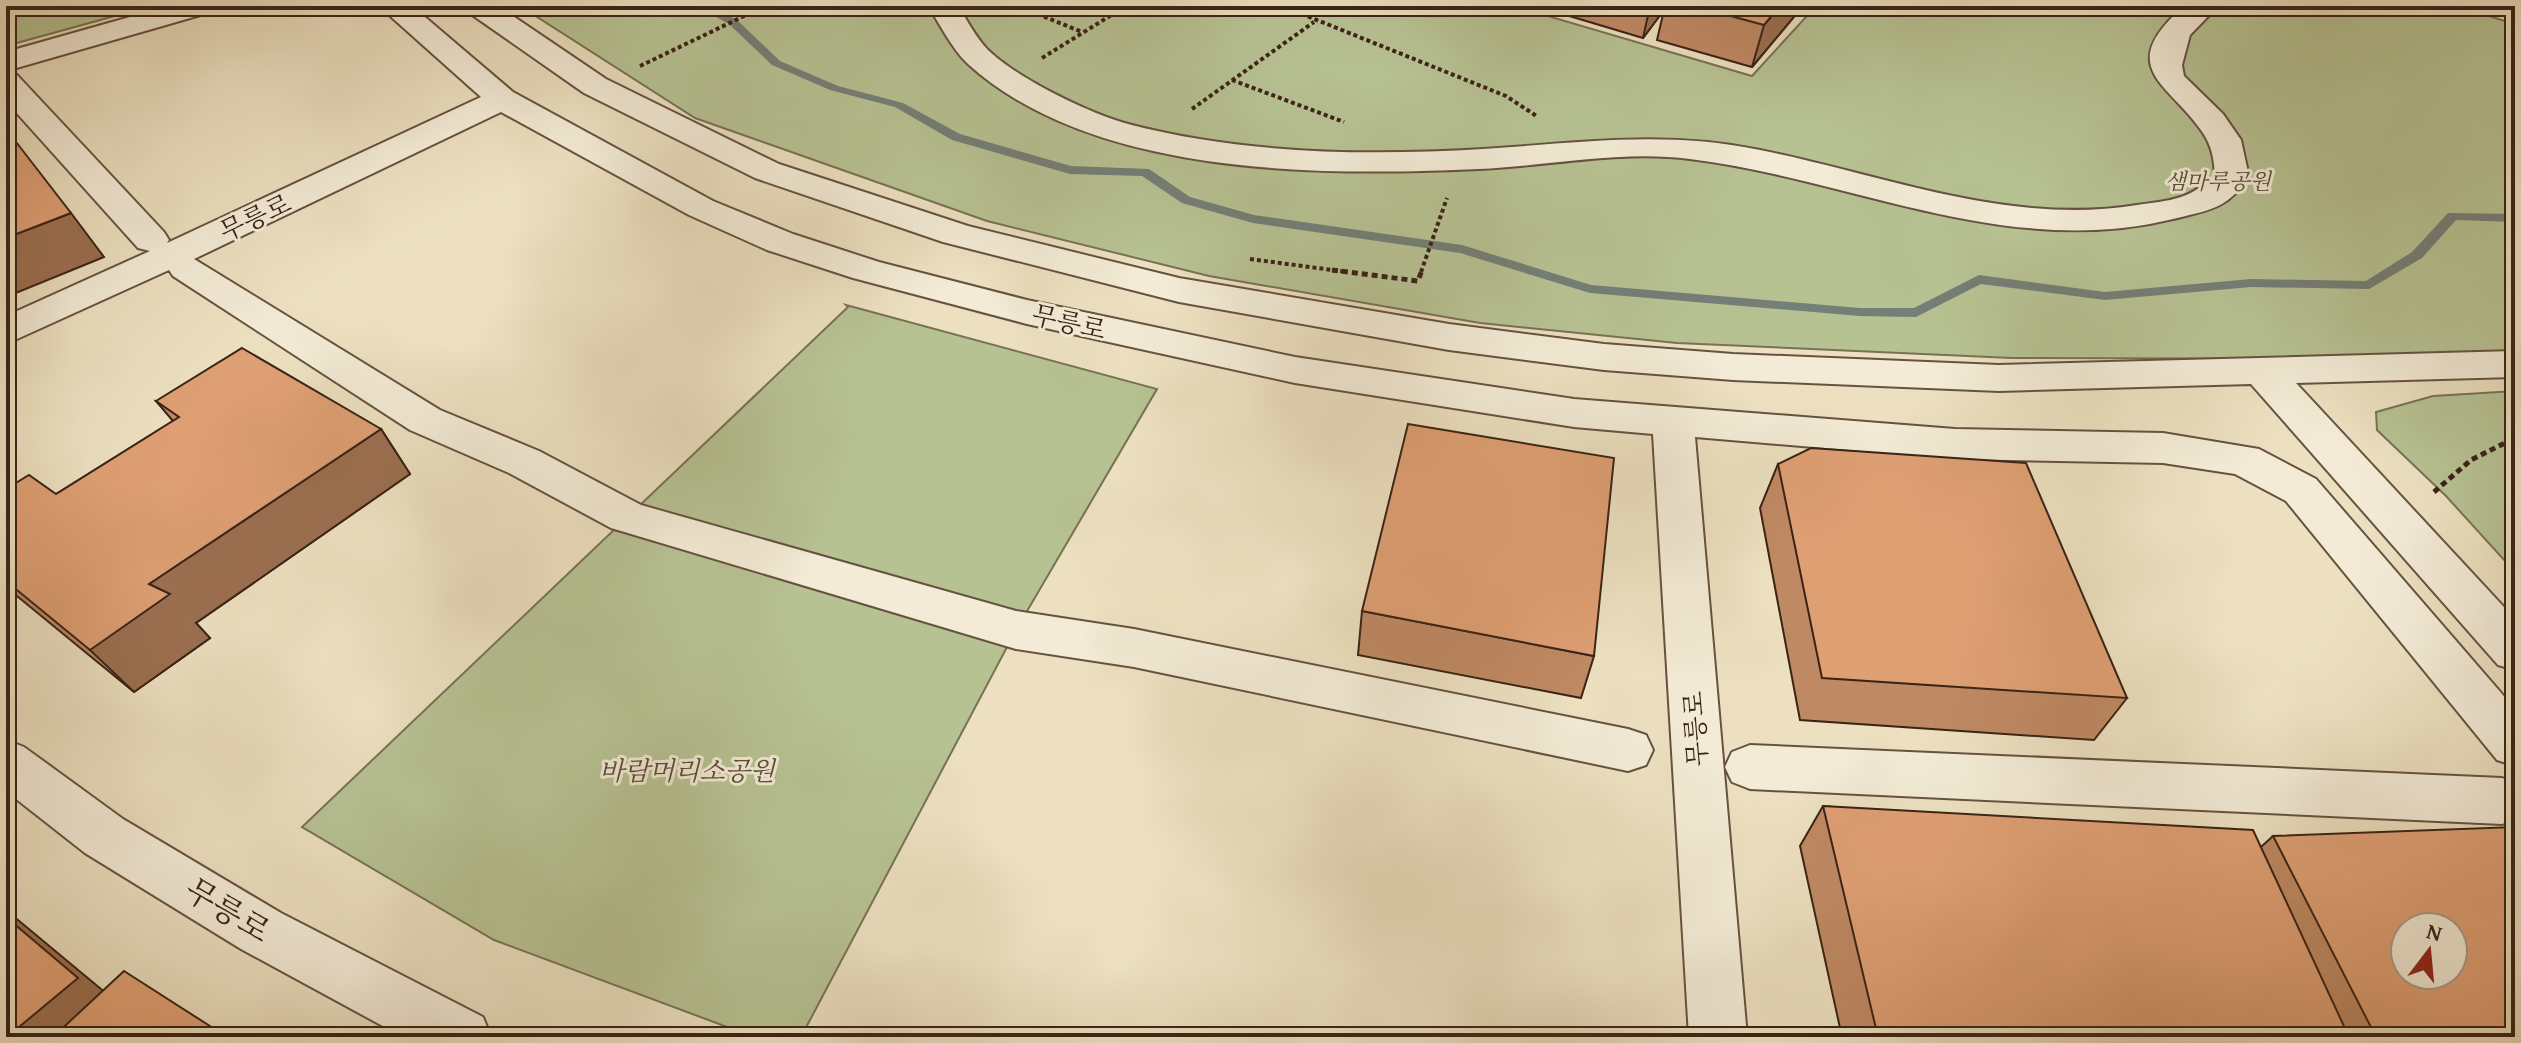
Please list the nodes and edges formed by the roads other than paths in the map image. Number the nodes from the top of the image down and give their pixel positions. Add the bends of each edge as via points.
1 (201, 6) edge
2 (394, 6) edge
3 (478, 6) edge
4 (943, 6) edge
5 (2203, 6) edge
6 (6, 62) edge
7 (6, 82) edge
8 (502, 99) junction
9 (151, 240) dead end
10 (186, 268) dead end
11 (6, 331) edge
12 (2515, 364) edge
13 (2261, 370) junction
14 (1673, 422) junction
15 (2515, 651) edge
16 (2515, 745) edge
17 (1628, 750) dead end
18 (6, 762) edge
19 (1750, 767) dead end
20 (2502, 801) dead end
21 (462, 1037) edge
22 (1718, 1037) edge

1 - 6 street
2 - 8 street, 무릉로
3 - 13 street via 595,86 767,171 956,234 1179,290 1449,337 1733,367 1999,378
4 - 5 street via 977,56 1040,100 1113,130 1190,148 1308,162 1686,148 1760,160 1943,205 2019,218 2098,222 2209,200 2232,177 2232,154 2216,125 2168,75 2166,54 2176,33
7 - 9 street
8 - 11 street, 무릉로
8 - 14 street, 무릉로 via 701,208 780,242 866,270 1056,319 1295,370 1574,413
10 - 17 street via 425,420 524,462 627,517 1016,630 1134,648
12 - 13 street
13 - 15 street
14 - 16 street, 무릉로 via 1955,444 2163,448 2244,460 2301,490
14 - 22 street, 무릉로
18 - 21 street, 무릉로 via 104,836 261,931
19 - 20 street

